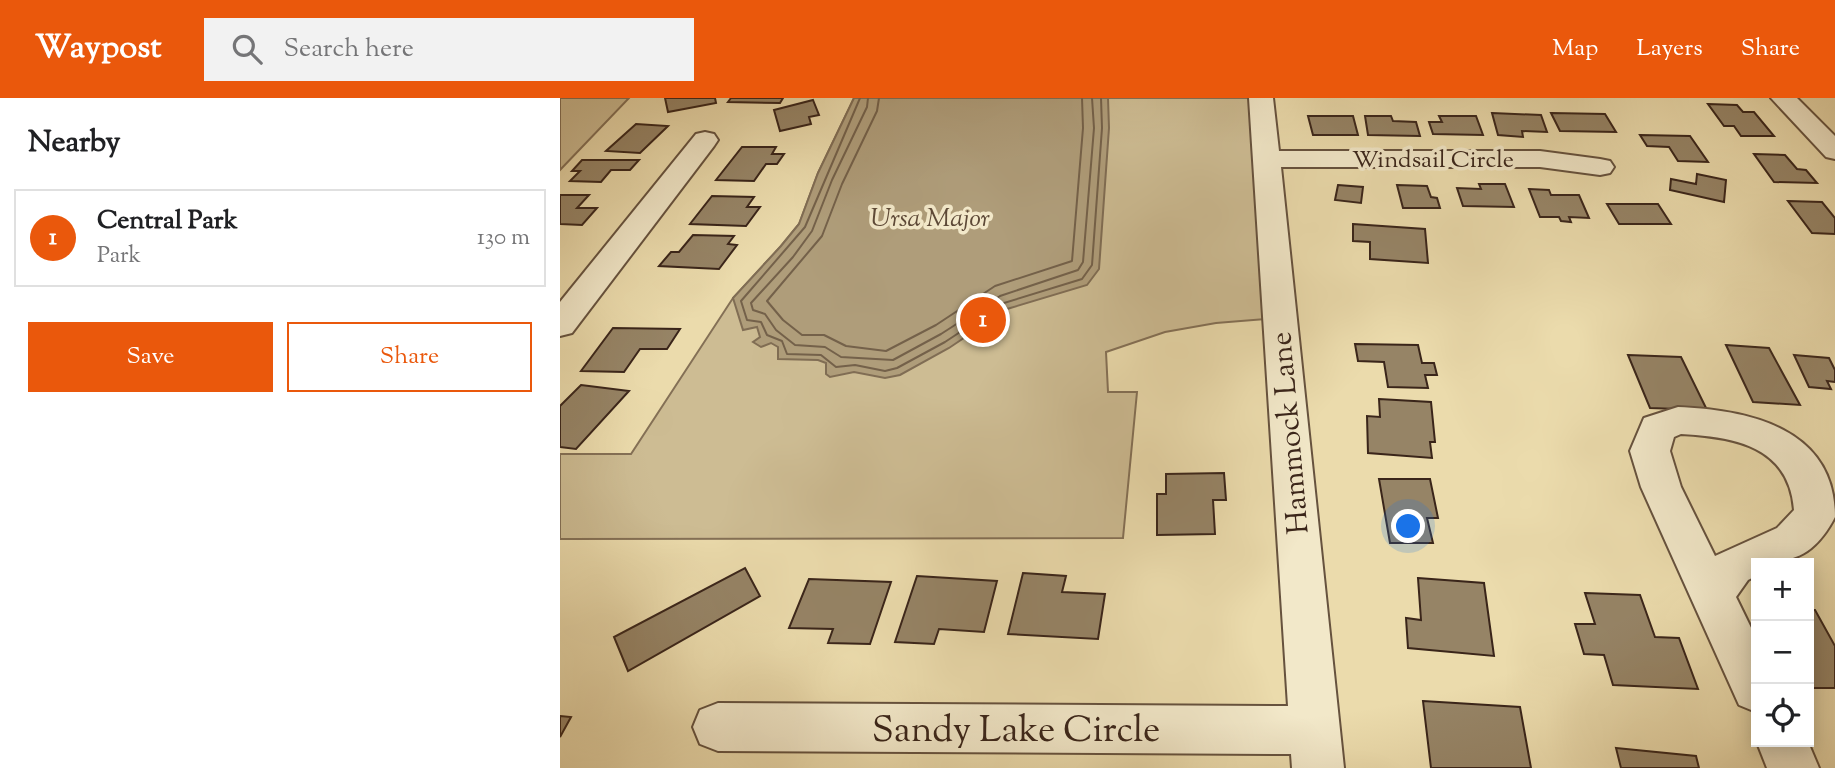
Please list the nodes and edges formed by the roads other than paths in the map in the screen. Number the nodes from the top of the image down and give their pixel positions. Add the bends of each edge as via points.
1 (1261, 98) edge
2 (1783, 98) edge
3 (705, 140) dead end
4 (1835, 151) edge
5 (1266, 159) junction
6 (1600, 167) dead end
7 (560, 325) edge
8 (1712, 595) junction
9 (1753, 684) edge
10 (718, 727) dead end
11 (1783, 747) edge
12 (1316, 749) edge
13 (1793, 768) edge

1 - 5 street, Hammock Lane
2 - 4 street
3 - 7 street
5 - 6 street, Windsail Circle via 1540,159
5 - 12 street, Hammock Lane
8 - 8 street via 1732,567 1792,540 1815,515 1813,492 1801,465 1779,444 1757,432 1678,419 1658,428 1650,451 1661,487
8 - 9 street
10 - 12 street, Sandy Lake Circle
11 - 13 street

